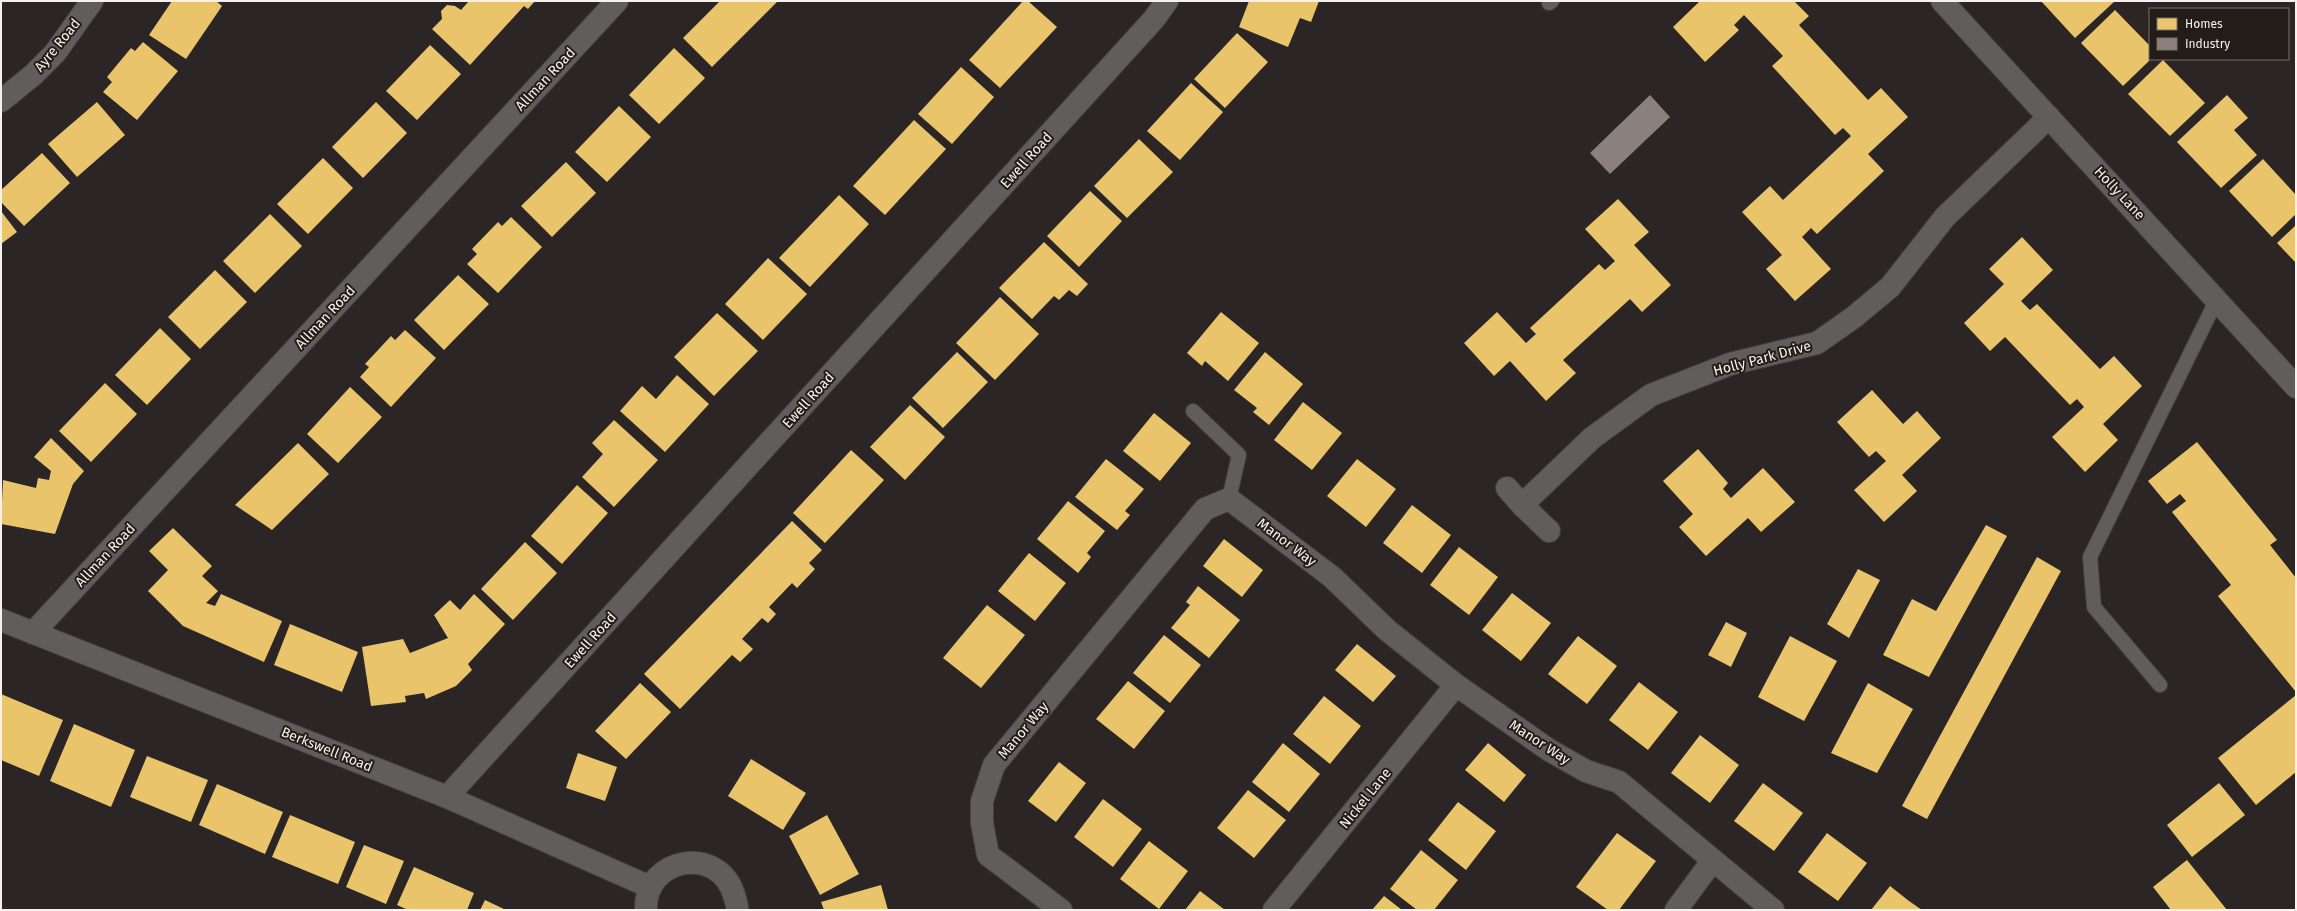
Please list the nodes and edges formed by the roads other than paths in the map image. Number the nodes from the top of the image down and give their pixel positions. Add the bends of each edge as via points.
1 (92, 1) edge
2 (617, 1) edge
3 (1166, 1) edge
4 (1942, 1) edge
5 (1, 101) edge
6 (2049, 116) junction
7 (2217, 299) junction
8 (2296, 386) edge
9 (1193, 411) dead end
10 (1507, 488) dead end
11 (1229, 499) junction
12 (1522, 505) junction
13 (1549, 531) dead end
14 (1, 620) edge
15 (33, 633) junction
16 (1456, 685) junction
17 (2160, 685) dead end
18 (447, 797) junction
19 (1713, 860) junction
20 (650, 887) junction
21 (646, 910) edge
22 (737, 910) edge
23 (1061, 910) edge
24 (1274, 910) edge
25 (1676, 910) edge
26 (1773, 910) edge

1 - 5 street, Ayre Road via 54,53 33,75
2 - 15 street, Allman Road
3 - 18 street, Ewell Road via 1148,25
4 - 6 street, Holly Lane
6 - 7 street, Holly Lane
6 - 12 street, Holly Park Drive via 1945,217 1890,287 1854,317 1817,343 1730,364 1651,395 1592,438
7 - 8 street, Holly Lane
7 - 17 lane via 2090,557 2094,607
9 - 11 lane via 1239,455
10 - 12 street
11 - 16 street, Manor Way via 1332,577 1387,630
11 - 23 street, Manor Way via 1205,509 994,765 982,801 982,823 988,855
12 - 13 street
14 - 15 street, Berkswell Road
15 - 18 street, Berkswell Road
16 - 19 street, Manor Way via 1549,750 1586,771 1619,782
16 - 24 street, Nickel Lane
18 - 20 street, Berkswell Road
19 - 25 street
19 - 26 street, Manor Way
20 - 21 street
20 - 22 street via 663,871 688,861 714,867 730,883

